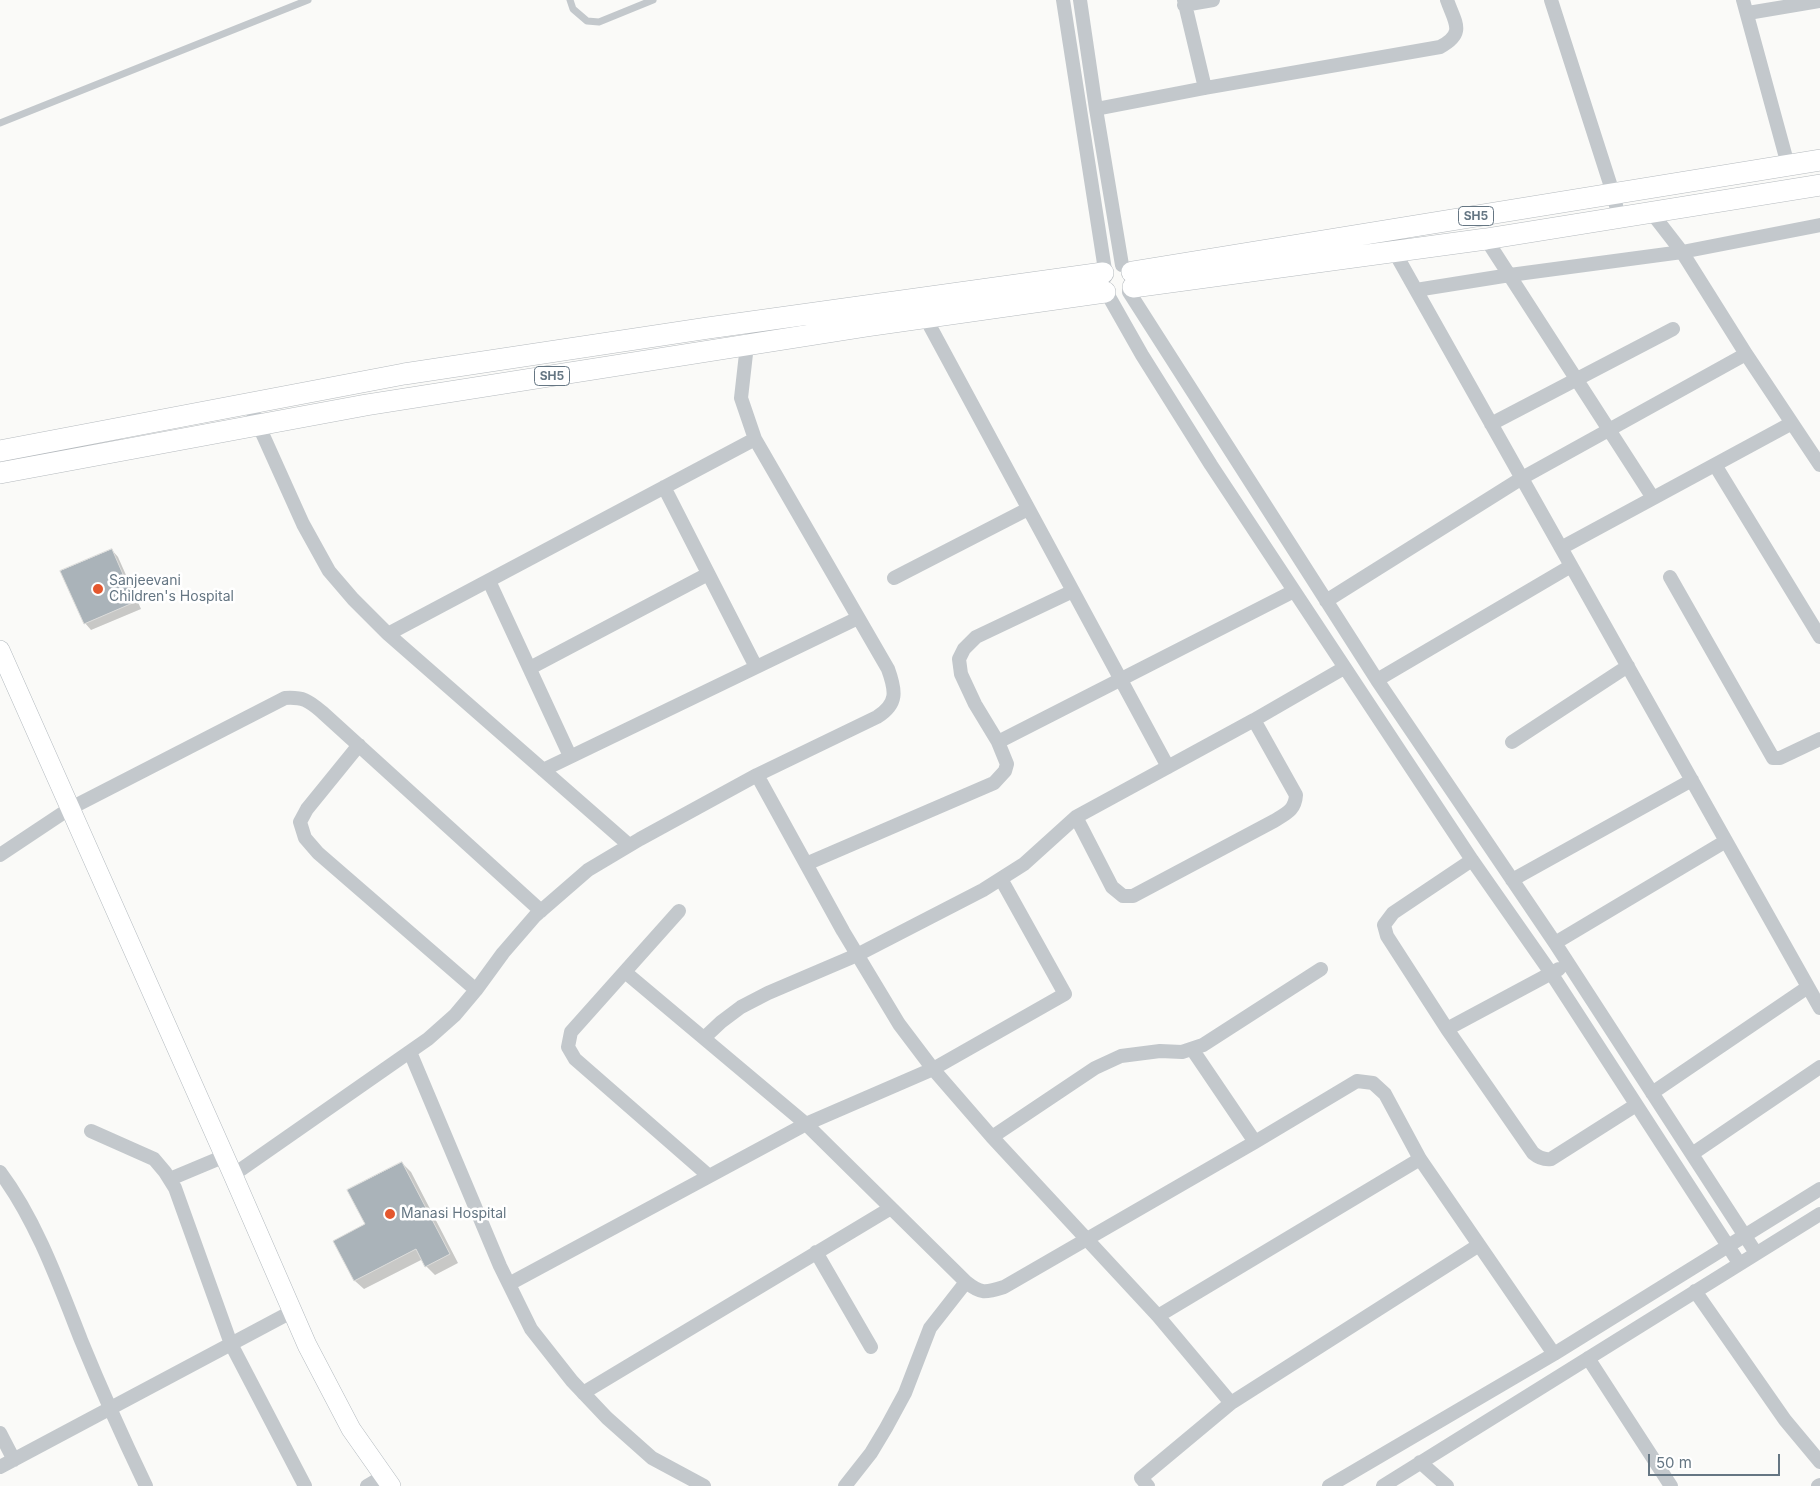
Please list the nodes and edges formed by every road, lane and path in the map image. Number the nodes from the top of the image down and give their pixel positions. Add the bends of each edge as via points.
1 (308, 0) edge
2 (570, 0) edge
3 (653, 0) edge
4 (1063, 0) edge
5 (1080, 0) edge
6 (1213, 0) edge
7 (1447, 0) edge
8 (1550, 0) edge
9 (1812, 1) edge
10 (1184, 3) edge
11 (1746, 7) edge
12 (1205, 88) junction
13 (1096, 110) junction
14 (0, 123) edge
15 (1820, 160) edge
16 (1788, 165) junction
17 (1820, 185) edge
18 (1613, 193) junction
19 (1651, 212) junction
20 (1618, 218) junction
21 (1820, 226) edge
22 (1486, 239) junction
23 (1394, 251) junction
24 (1682, 252) junction
25 (1510, 275) junction
26 (1117, 281) junction
27 (1416, 290) junction
28 (925, 317) junction
29 (1674, 329) dead end
30 (746, 345) junction
31 (1746, 354) junction
32 (1577, 379) junction
33 (249, 404) junction
34 (1792, 423) junction
35 (1491, 424) junction
36 (257, 425) junction
37 (1609, 431) junction
38 (754, 439) junction
39 (0, 451) edge
40 (1715, 465) junction
41 (1820, 465) edge
42 (0, 473) edge
43 (1522, 478) junction
44 (664, 487) junction
45 (1653, 498) junction
46 (1028, 509) junction
47 (1561, 548) junction
48 (1571, 566) junction
49 (708, 574) junction
50 (1670, 577) dead end
51 (894, 578) dead end
52 (489, 581) junction
53 (1073, 591) junction
54 (1294, 591) junction
55 (1326, 602) junction
56 (858, 618) junction
57 (388, 634) junction
58 (1820, 637) edge
59 (0, 650) edge
60 (1628, 666) junction
61 (756, 667) junction
62 (530, 668) junction
63 (1344, 668) junction
64 (1121, 680) junction
65 (1377, 680) junction
66 (1254, 720) junction
67 (1820, 739) edge
68 (998, 742) junction
69 (1512, 742) dead end
70 (359, 745) junction
71 (570, 756) junction
72 (1168, 767) junction
73 (543, 770) junction
74 (757, 775) junction
75 (1692, 780) junction
76 (69, 809) junction
77 (1076, 817) junction
78 (1726, 841) junction
79 (629, 845) junction
80 (0, 855) edge
81 (1472, 860) junction
82 (806, 864) junction
83 (1001, 879) junction
84 (1512, 880) junction
85 (541, 911) junction
86 (679, 911) dead end
87 (1555, 943) junction
88 (857, 955) junction
89 (1568, 964) junction
90 (1321, 969) dead end
91 (625, 972) junction
92 (1551, 974) junction
93 (1808, 987) junction
94 (476, 990) junction
95 (1820, 1008) edge
96 (1447, 1028) junction
97 (704, 1038) junction
98 (1192, 1049) junction
99 (410, 1052) junction
100 (1820, 1067) edge
101 (933, 1069) junction
102 (1652, 1093) junction
103 (1636, 1105) junction
104 (806, 1124) junction
105 (91, 1131) dead end
106 (992, 1137) junction
107 (1256, 1142) junction
108 (1692, 1154) junction
109 (225, 1156) junction
110 (1420, 1160) junction
111 (0, 1172) edge
112 (234, 1175) junction
113 (709, 1176) junction
114 (170, 1178) junction
115 (1820, 1189) edge
116 (891, 1208) junction
117 (1820, 1214) edge
118 (1744, 1235) junction
119 (1087, 1238) junction
120 (1479, 1245) junction
121 (1727, 1246) junction
122 (816, 1252) junction
123 (1756, 1253) junction
124 (1739, 1263) junction
125 (966, 1282) junction
126 (509, 1284) junction
127 (1695, 1291) junction
128 (293, 1311) junction
129 (1158, 1316) junction
130 (231, 1344) junction
131 (871, 1347) dead end
132 (1554, 1354) junction
133 (1588, 1358) junction
134 (583, 1393) junction
135 (1231, 1403) junction
136 (109, 1409) junction
137 (0, 1433) edge
138 (14, 1460) junction
139 (1420, 1462) junction
140 (1820, 1462) edge
141 (0, 1468) edge
142 (388, 1481) edge
143 (146, 1486) edge
144 (305, 1486) edge
145 (367, 1486) edge
146 (704, 1486) edge
147 (845, 1486) edge
148 (1148, 1486) edge
149 (1328, 1486) edge
150 (1383, 1486) edge
151 (1447, 1486) edge
152 (1671, 1486) edge

1 - 14 lane
2 - 3 lane via 573,9 587,21 599,22
4 - 26 street
5 - 13 street
6 - 10 street
7 - 12 street via 1457,31 1455,37 1440,47
8 - 18 street
9 - 11 street
10 - 12 street
11 - 16 street
12 - 13 street
13 - 26 street
15 - 16 main road, SH5
16 - 18 main road, SH5
17 - 19 main road, SH5
18 - 20 street
18 - 26 main road, SH5
19 - 20 main road, SH5
19 - 24 street
20 - 22 main road, SH5
21 - 24 street
22 - 23 main road, SH5
22 - 25 street
23 - 26 main road, SH5
23 - 27 street
24 - 25 street
24 - 31 street
25 - 27 street
25 - 32 street
26 - 28 main road, SH5
26 - 33 main road, SH5 via 708,328 404,374
26 - 54 street via 1158,380
26 - 55 street
27 - 35 street
28 - 30 main road, SH5
28 - 46 street
29 - 32 street
30 - 36 main road, SH5
30 - 38 street via 741,398
31 - 34 street
31 - 37 street
32 - 35 street
32 - 37 street
33 - 36 street
33 - 39 main road, SH5
34 - 40 street
34 - 41 street
35 - 43 street
36 - 42 main road, SH5
36 - 57 street via 303,524 330,571
37 - 43 street
37 - 45 street
38 - 44 street
38 - 56 street
40 - 45 street
40 - 58 street
43 - 47 street
43 - 55 street
44 - 49 street
44 - 52 street
45 - 47 street
46 - 51 street
46 - 53 street
47 - 48 street
48 - 60 street
48 - 65 street
49 - 61 street
49 - 62 street
50 - 67 street via 1773,758 1780,758
52 - 57 street
52 - 62 street
53 - 64 street
53 - 68 street via 976,638 964,648 959,658 961,674
54 - 63 street
54 - 64 street
55 - 65 street
56 - 61 street
56 - 74 street via 888,669 893,684 893,698 888,710
57 - 73 street
59 - 76 main road
60 - 69 street
60 - 75 street
61 - 71 street
62 - 71 street
63 - 66 street
63 - 81 street
64 - 68 street
64 - 72 street
65 - 84 street
66 - 72 street
66 - 77 street via 1296,794 1295,804 1274,821 1132,896 1123,896 1112,887
68 - 82 street via 1007,764 1005,772 994,783
70 - 76 street via 310,702 298,697 285,698
70 - 85 street
70 - 94 street via 307,809 300,822 305,838 318,853
71 - 73 street
72 - 77 street
73 - 79 street
74 - 79 street
74 - 82 street
75 - 78 street
75 - 84 street
76 - 80 street
76 - 109 main road
77 - 83 street via 1024,864
78 - 87 street
78 - 93 street
79 - 85 street via 588,870
81 - 92 street
81 - 96 street via 1393,914 1384,925 1387,936
82 - 88 street
83 - 88 street
83 - 101 street via 1065,994
84 - 87 street
85 - 94 street via 503,953
86 - 91 street
87 - 89 street
88 - 97 street via 741,1007
88 - 101 street via 899,1024
89 - 92 street
89 - 102 street
90 - 98 street
91 - 97 street
91 - 113 street via 571,1032 568,1046 575,1059
92 - 96 street
92 - 103 street
93 - 95 street
93 - 102 street
94 - 99 street via 455,1015
96 - 103 street via 1539,1158 1552,1159
97 - 104 street
98 - 106 street via 1121,1056 1095,1068
98 - 107 street
99 - 112 street
99 - 126 street
100 - 108 street
101 - 104 street
101 - 106 street
102 - 108 street
103 - 121 street
104 - 113 street
104 - 116 street
105 - 114 street via 154,1159
106 - 119 street
107 - 110 street via 1358,1081 1373,1083 1385,1094
107 - 119 street
108 - 118 street
109 - 112 main road
109 - 114 street
110 - 120 street
110 - 129 street
111 - 136 street via 36,1234
112 - 128 main road
113 - 126 street
114 - 130 street
115 - 118 street
116 - 122 street
116 - 125 street
117 - 123 street
118 - 121 street
118 - 123 street
119 - 125 street via 1004,1287 987,1293
119 - 129 street
120 - 132 street
120 - 135 street
121 - 124 street
121 - 132 street
122 - 131 street
122 - 134 street
123 - 124 street
124 - 127 street
125 - 147 street via 930,1328 905,1393 870,1453
126 - 134 street via 531,1329
127 - 133 street
127 - 140 street via 1785,1420
128 - 130 street
128 - 142 main road via 351,1429
129 - 135 street
130 - 136 street
130 - 144 street
132 - 149 street
133 - 139 street
133 - 152 street
134 - 146 street via 652,1458
135 - 148 street via 1141,1478
136 - 138 street
136 - 143 street
137 - 138 street
138 - 141 street
139 - 150 street
139 - 151 street
142 - 145 street

